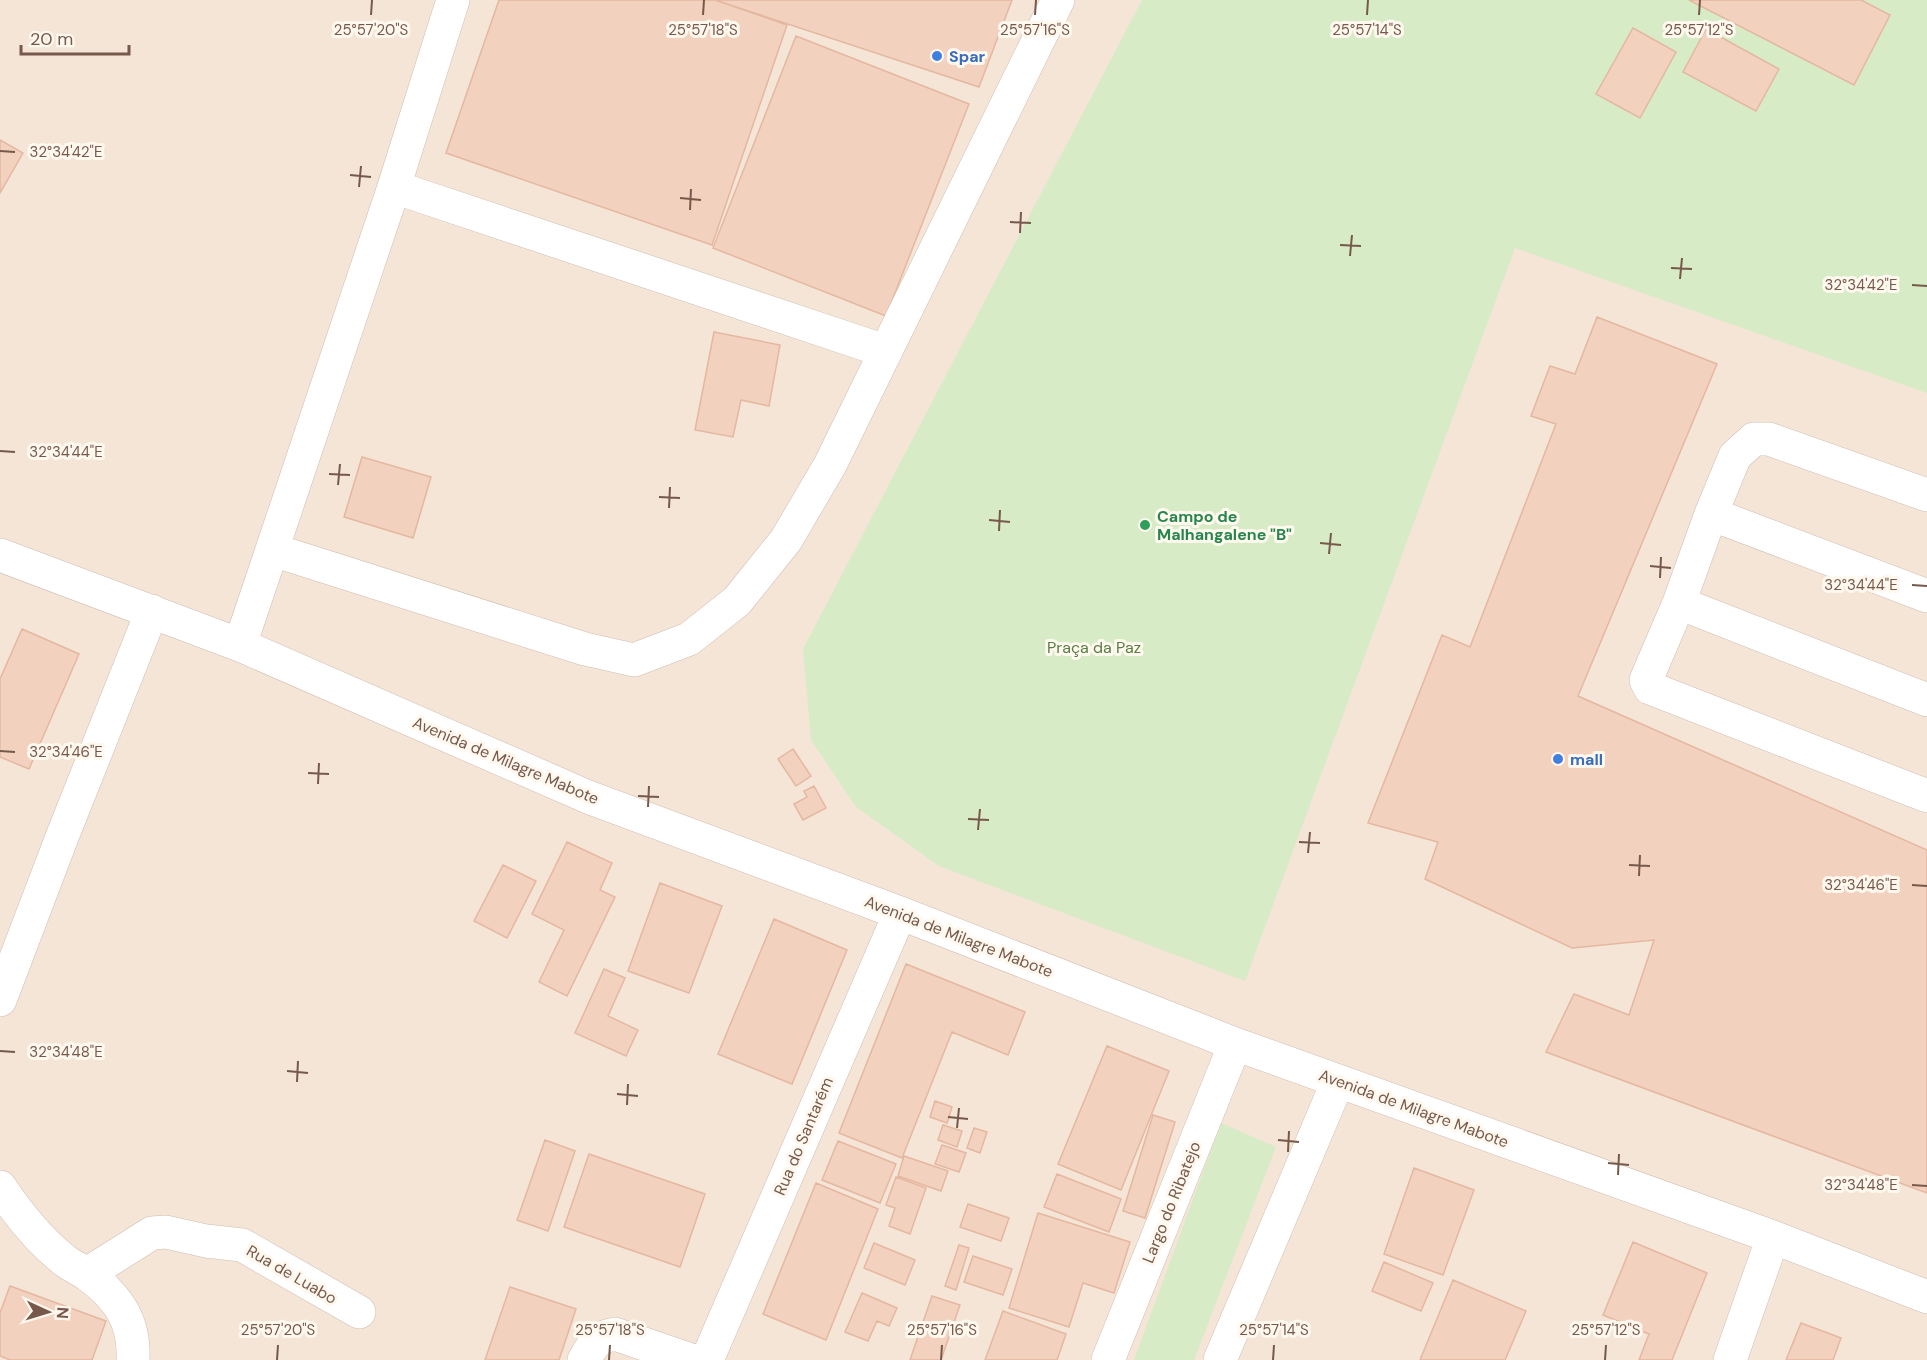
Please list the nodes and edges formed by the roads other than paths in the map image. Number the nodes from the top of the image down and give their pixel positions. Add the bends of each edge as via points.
1 (453, 0) edge
2 (1058, 0) edge
3 (394, 187) junction
4 (885, 351) junction
5 (1927, 495) edge
6 (1711, 514) junction
7 (273, 550) junction
8 (0, 555) edge
9 (1927, 596) edge
10 (1679, 603) junction
11 (152, 611) junction
12 (240, 645) junction
13 (1927, 700) edge
14 (1927, 796) edge
15 (900, 912) junction
16 (0, 1000) edge
17 (1235, 1044) junction
18 (1338, 1081) junction
19 (0, 1187) edge
20 (1773, 1237) junction
21 (87, 1274) junction
22 (1927, 1297) edge
23 (359, 1312) dead end
24 (133, 1360) edge
25 (585, 1360) edge
26 (691, 1360) edge
27 (707, 1360) edge
28 (1108, 1360) edge
29 (1220, 1360) edge
30 (1730, 1360) edge

1 - 3 street
2 - 4 street
3 - 4 street
3 - 7 street
4 - 7 street via 830,465 792,531 737,601 689,639 634,660 585,649
5 - 6 street via 1769,439 1754,439 1735,456
6 - 9 street
6 - 10 street
7 - 12 street
8 - 11 street, Avenida de Milagre Mabote
10 - 13 street
10 - 14 street via 1646,680 1650,688
11 - 12 street, Avenida de Milagre Mabote
11 - 16 street
12 - 15 street, Avenida de Milagre Mabote via 588,797
15 - 17 street, Avenida de Milagre Mabote
15 - 27 street, Rua do Santarém
17 - 18 street, Avenida de Milagre Mabote
17 - 28 street, Largo do Ribatejo
18 - 20 street, Avenida de Milagre Mabote
18 - 29 street
19 - 21 street via 22,1220 65,1261
20 - 22 street, Avenida de Milagre Mabote
20 - 30 street
21 - 23 street, Rua de Luabo via 152,1233 166,1232 242,1245
21 - 24 street via 114,1297 130,1324
25 - 26 street via 595,1343 615,1334

